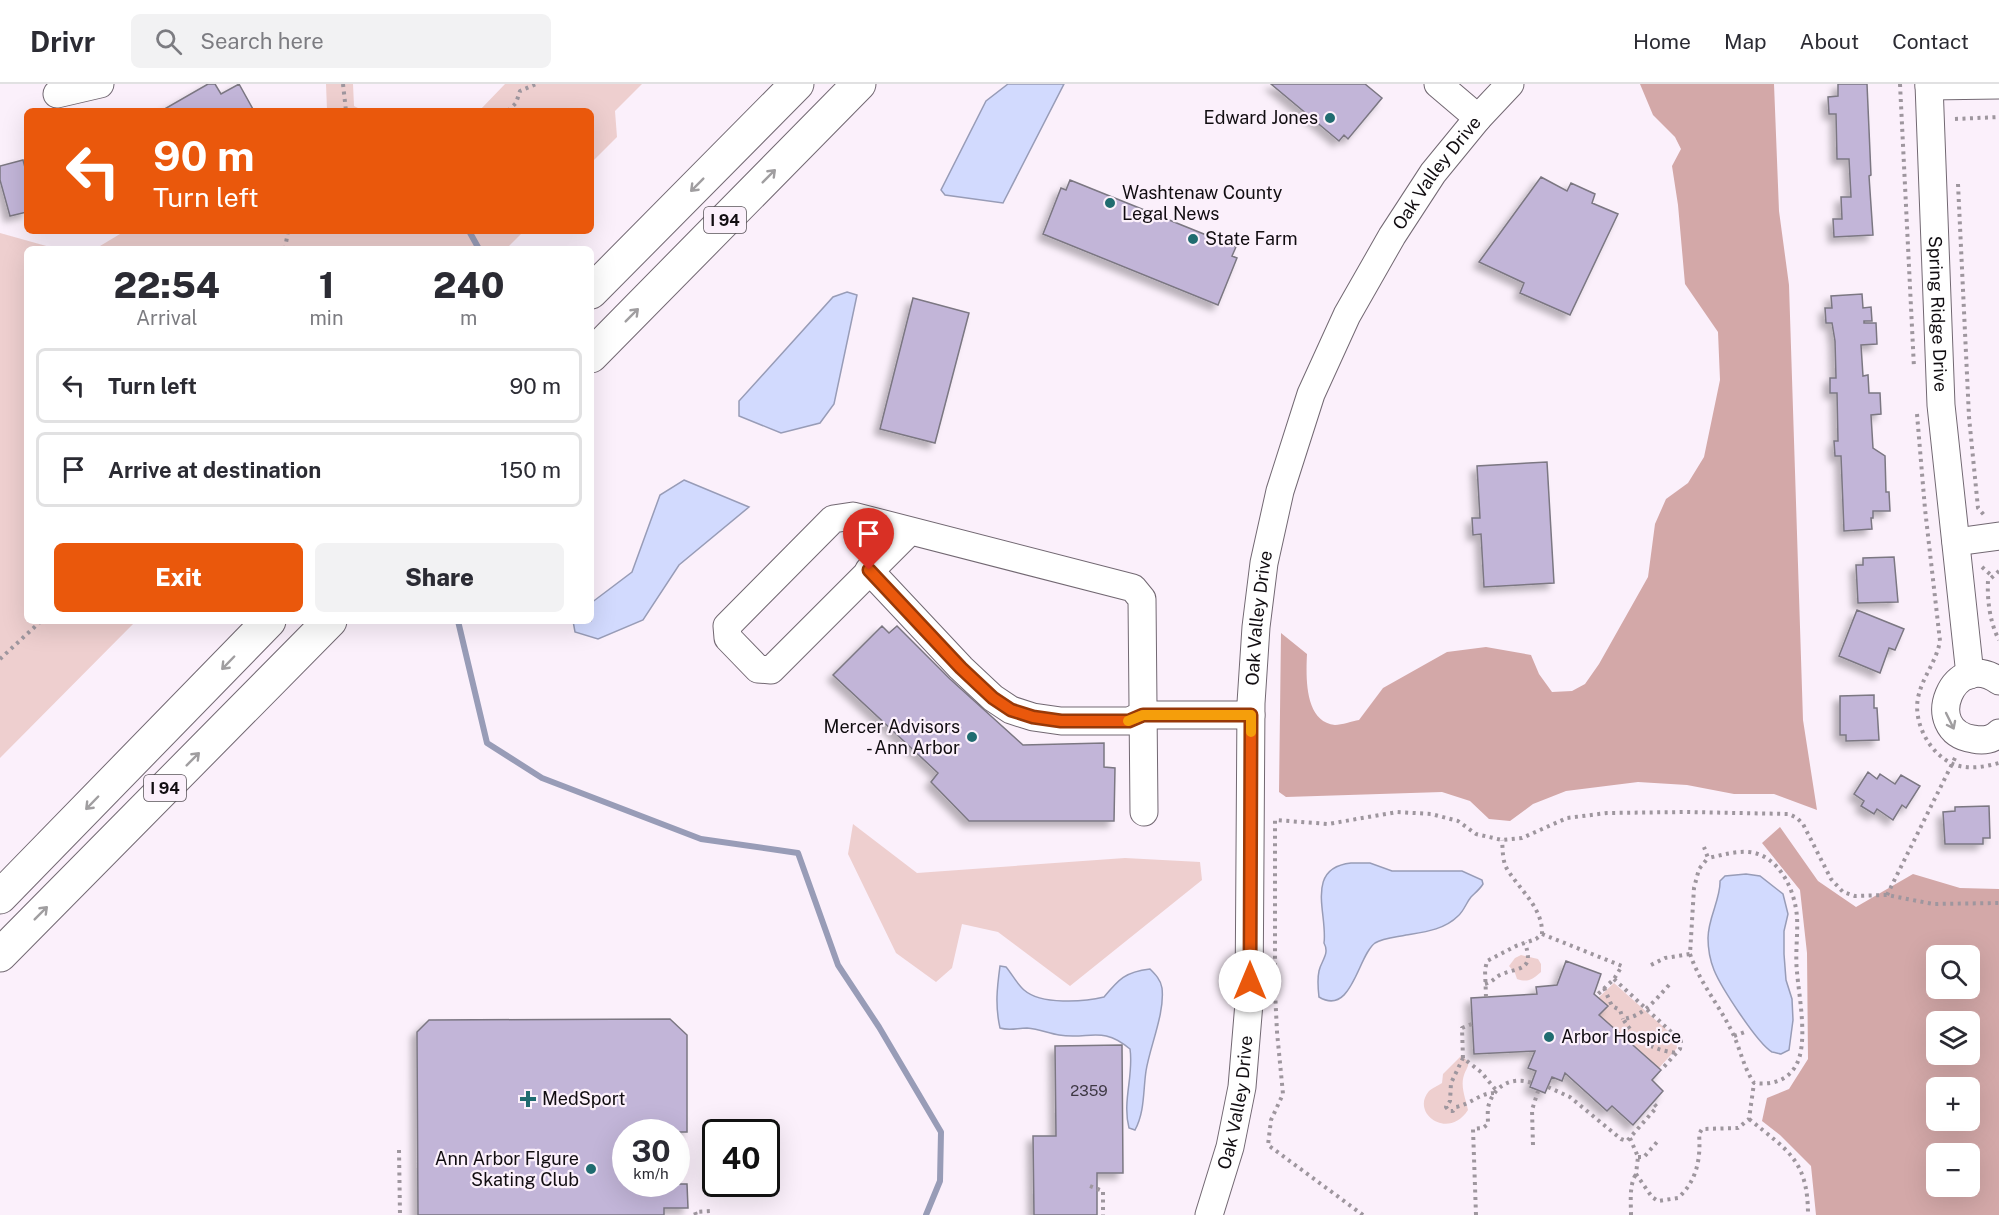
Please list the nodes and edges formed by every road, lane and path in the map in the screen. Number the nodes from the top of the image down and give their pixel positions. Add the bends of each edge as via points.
1 (100, 84) edge
2 (343, 84) edge
3 (536, 84) edge
4 (797, 84) edge
5 (859, 84) edge
6 (1438, 84) edge
7 (1510, 84) edge
8 (1929, 85) edge
9 (1999, 85) edge
10 (57, 94) dead end
11 (346, 108) edge
12 (511, 108) edge
13 (1999, 117) edge
14 (1478, 118) junction
15 (1955, 128) dead end
16 (1958, 172) dead end
17 (594, 289) edge
18 (594, 353) edge
19 (1982, 514) dead end
20 (910, 531) junction
21 (1999, 536) edge
22 (1956, 542) junction
23 (869, 570) junction
24 (1999, 571) edge
25 (37, 624) edge
26 (265, 624) edge
27 (327, 624) edge
28 (1999, 640) edge
29 (0, 659) edge
30 (1970, 675) junction
31 (1999, 681) edge
32 (1143, 715) junction
33 (1251, 715) junction
34 (1999, 733) edge
35 (1958, 752) dead end
36 (1144, 812) dead end
37 (1502, 840) junction
38 (1704, 847) dead end
39 (1708, 858) junction
40 (1887, 895) junction
41 (0, 897) edge
42 (1999, 903) edge
43 (1542, 934) junction
44 (1525, 943) junction
45 (1690, 954) junction
46 (0, 955) edge
47 (1651, 965) dead end
48 (1614, 979) junction
49 (1485, 984) junction
50 (1669, 985) dead end
51 (1604, 988) junction
52 (1596, 996) dead end
53 (1486, 997) dead end
54 (1647, 1009) junction
55 (1623, 1019) junction
56 (1472, 1024) dead end
57 (1748, 1031) dead end
58 (1734, 1036) junction
59 (1677, 1053) junction
60 (1463, 1058) junction
61 (1661, 1070) dead end
62 (1532, 1083) dead end
63 (1754, 1083) junction
64 (1548, 1087) dead end
65 (1539, 1091) dead end
66 (1495, 1092) junction
67 (1653, 1103) dead end
68 (1749, 1119) junction
69 (1630, 1138) junction
70 (1657, 1142) dead end
71 (1533, 1145) dead end
72 (399, 1150) dead end
73 (1638, 1157) junction
74 (1636, 1174) junction
75 (1090, 1186) dead end
76 (711, 1211) dead end
77 (400, 1215) edge
78 (696, 1215) edge
79 (1103, 1215) edge
80 (1209, 1215) edge
81 (1364, 1215) edge
82 (1476, 1215) edge
83 (1631, 1215) edge
84 (1808, 1215) edge

1 - 10 street
2 - 11 path
3 - 12 path via 520,91
4 -> 17 highway, I 94
18 -> 5 highway, I 94
6 - 14 street
7 - 14 street, Oak Valley Drive
8 - 9 street
8 - 22 street, Spring Ridge Drive via 1941,405
13 - 15 path via 1955,119
14 - 33 street, Oak Valley Drive via 1433,173 1392,236 1347,315 1311,394 1280,491 1264,563
16 - 19 path via 1969,417 1978,508
20 - 23 street
20 - 23 street via 853,516 833,519 727,626 728,638 758,669 771,670
20 - 32 street via 1133,588 1142,599
21 - 22 street
22 - 30 street, Spring Ridge Drive
23 - 32 street via 961,668 1011,710 1061,721 1129,721
24 - 28 path via 1988,581 1988,591 1990,614
25 - 29 path
26 -> 41 highway, I 94
46 -> 27 highway, I 94
30 - 31 street via 1984,674
30 -> 34 street via 1955,684 1946,699 1946,715 1952,728 1966,738 1983,741
32 - 33 street
32 - 36 street
33 - 80 street, Oak Valley Drive via 1249,1014 1240,1100
35 - 40 path
37 - 40 path via 1522,838 1567,818 1607,813 1789,814 1803,824 1843,892 1855,896
37 - 43 path via 1508,871 1537,910
37 - 81 path via 1476,834 1458,820 1431,814 1397,812 1328,824 1275,820 1275,991 1283,1094 1270,1120 1268,1145
38 - 39 path
39 - 45 path via 1699,869 1694,888
39 - 63 path via 1752,852 1766,859 1780,869 1795,906 1801,1046 1795,1067 1785,1076 1776,1082
40 - 42 path via 1933,904
43 - 44 path
43 - 48 path via 1617,962 1622,966
44 - 49 path via 1487,961
44 - 49 path via 1525,968 1498,975
45 - 47 path
45 - 58 path
48 - 51 path
48 - 54 path
49 - 53 path
50 - 54 path
51 - 52 path
51 - 55 path
54 - 55 path
54 - 59 path via 1681,1041
55 - 59 path via 1651,1048
56 - 60 path via 1462,1028
57 - 58 path
58 - 63 path
59 - 61 path
60 - 66 path via 1481,1072
60 - 66 path via 1450,1083 1446,1107 1449,1111
62 - 66 path via 1506,1083
63 - 68 path
64 - 69 path via 1570,1097 1621,1139
65 - 71 path via 1532,1110
66 - 82 path via 1488,1106 1488,1124 1473,1129
67 - 69 path via 1658,1107
68 - 74 path via 1738,1128 1702,1129 1694,1179 1678,1198 1658,1201
68 - 84 path via 1790,1154 1803,1172
69 - 73 path
70 - 73 path
72 - 77 path
73 - 74 path
74 - 83 path
75 - 79 path via 1103,1191
76 - 78 path

